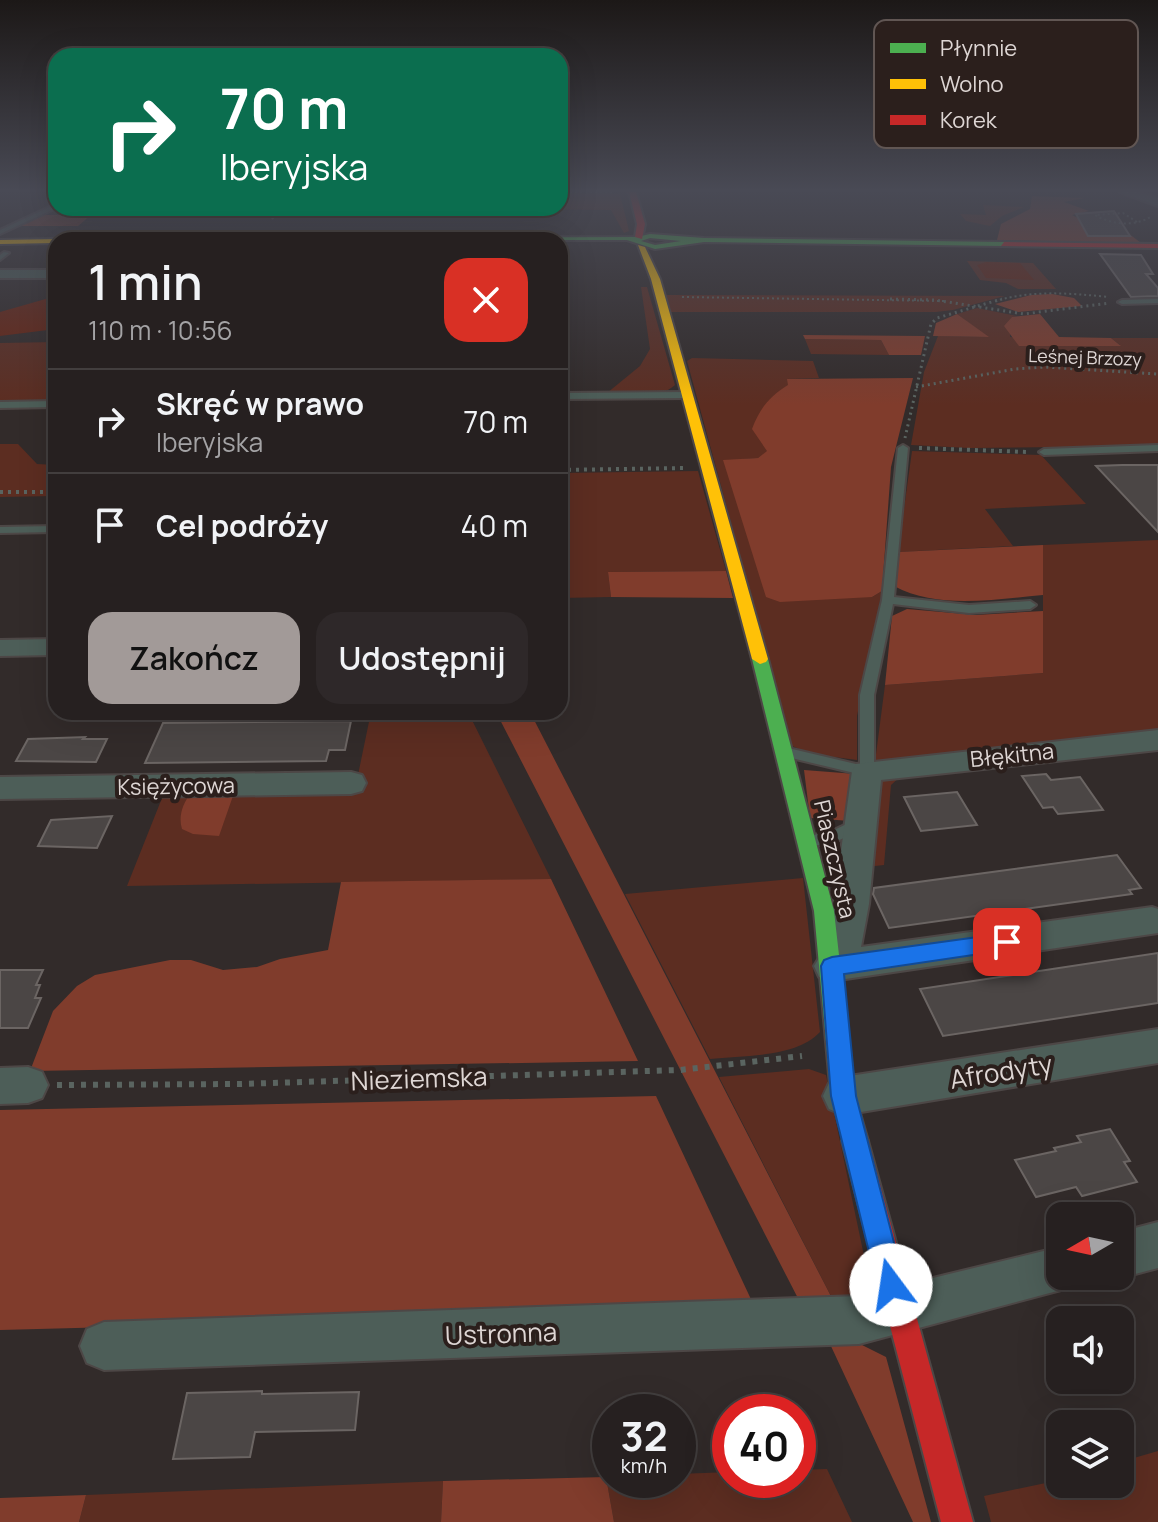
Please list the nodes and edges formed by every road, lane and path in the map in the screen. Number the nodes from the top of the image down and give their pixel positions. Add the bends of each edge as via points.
1 (652, 263) edge
2 (0, 274) edge
3 (48, 274) edge
4 (657, 296) junction
5 (1120, 300) junction
6 (1158, 301) edge
7 (981, 306) junction
8 (1158, 374) edge
9 (916, 387) junction
10 (687, 395) junction
11 (568, 396) edge
12 (48, 404) edge
13 (0, 405) edge
14 (903, 448) junction
15 (1158, 448) edge
16 (1044, 452) joint
17 (711, 468) junction
18 (568, 470) edge
19 (0, 492) edge
20 (48, 492) edge
21 (48, 529) edge
22 (0, 530) edge
23 (888, 600) junction
24 (1030, 605) dead end
25 (48, 647) edge
26 (0, 648) edge
27 (1158, 740) edge
28 (784, 751) junction
29 (867, 771) junction
30 (351, 783) dead end
31 (0, 788) edge
32 (860, 823) junction
33 (806, 840) junction
34 (1152, 921) dead end
35 (832, 966) junction
36 (1158, 1046) edge
37 (837, 1052) junction
38 (14, 1086) edge
39 (843, 1096) junction
40 (1158, 1245) edge
41 (1134, 1251) edge
42 (1046, 1274) edge
43 (898, 1312) junction
44 (104, 1346) dead end
45 (957, 1522) edge

1 - 4 street, Piaszczysta
2 - 3 street
4 - 7 path via 935,300
4 - 10 street, Piaszczysta
5 - 6 lane
5 - 7 path via 1024,314
5 - 7 path via 1052,291
7 - 9 path via 931,324
8 - 9 path, Leśnej Brzozy via 1045,367
9 - 14 path
10 - 11 lane
10 - 17 street, Piaszczysta
12 - 13 lane
14 - 16 path
14 - 23 lane
15 - 16 lane
17 - 18 path
17 - 28 street, Piaszczysta
19 - 20 path
21 - 22 lane
23 - 24 lane via 969,609
23 - 29 lane via 867,695
25 - 26 street
27 - 29 street, Błękitna
28 - 29 lane
28 - 33 street, Piaszczysta
29 - 32 street
30 - 31 street, Księżycowa
32 - 33 lane via 833,837
32 - 35 street via 851,921 842,955
33 - 35 street, Piaszczysta
34 - 35 street
35 - 37 street, Piaszczysta
36 - 39 street, Afrodyty
37 - 38 path, Nieziemska via 680,1070
37 - 39 street, Piaszczysta
39 - 43 street, Piaszczysta
40 - 41 street
42 - 43 street, Ustronna
43 - 44 street, Ustronna via 859,1320
43 - 45 street, Piaszczysta

